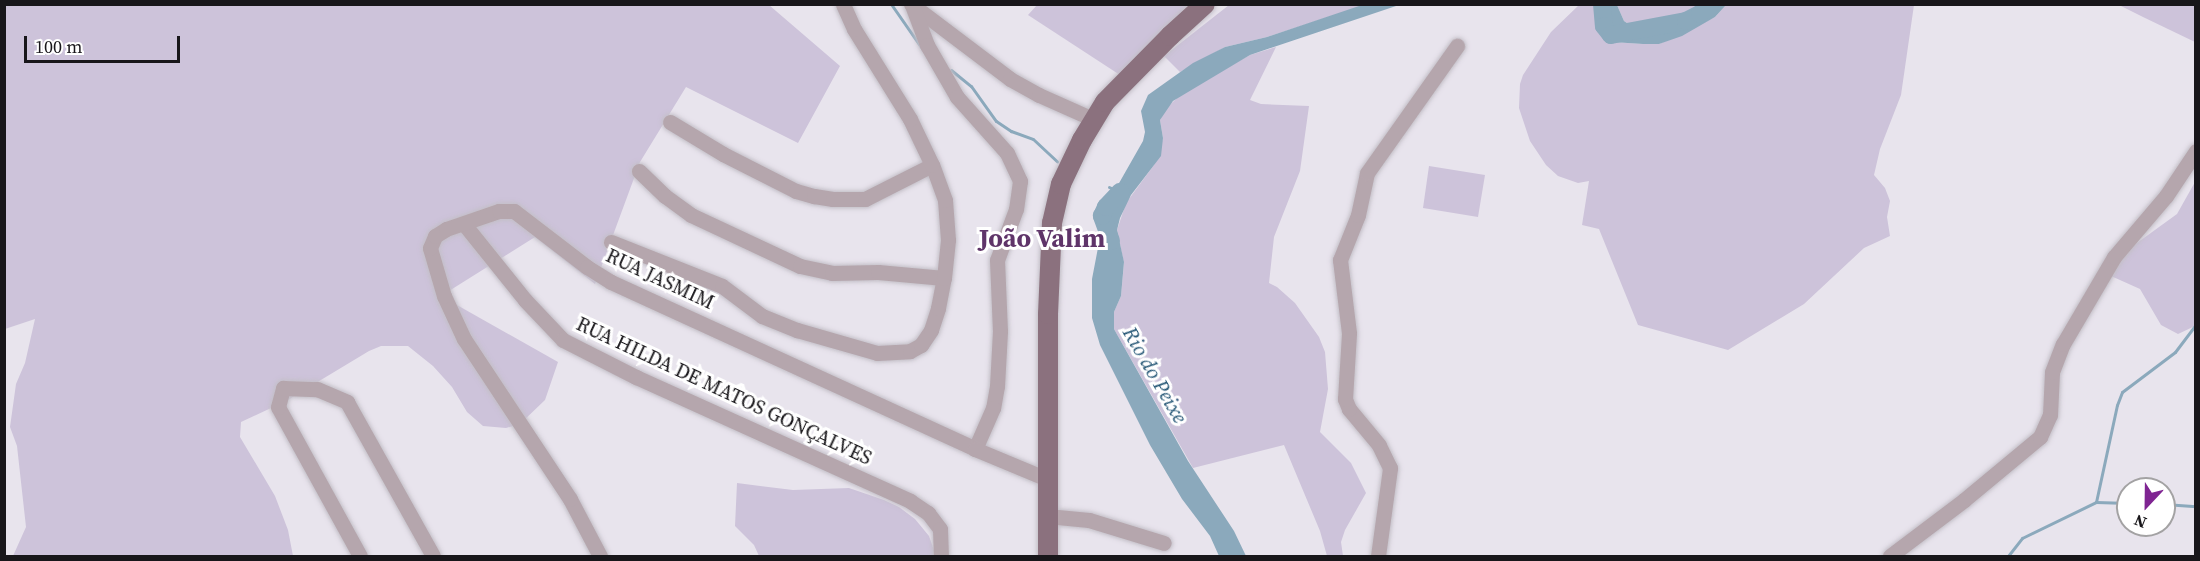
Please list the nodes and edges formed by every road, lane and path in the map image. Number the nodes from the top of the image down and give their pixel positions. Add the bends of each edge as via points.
1 (843, 4) edge
2 (1205, 4) edge
3 (911, 5) edge
4 (1457, 46) dead end
5 (1093, 119) junction
6 (670, 122) dead end
7 (2196, 151) edge
8 (932, 165) junction
9 (639, 171) dead end
10 (464, 224) junction
11 (611, 242) dead end
12 (944, 278) junction
13 (975, 449) junction
14 (1047, 479) junction
15 (1047, 516) junction
16 (1164, 543) dead end
17 (360, 556) edge
18 (433, 556) edge
19 (600, 556) edge
20 (941, 556) edge
21 (1048, 556) edge
22 (1378, 556) edge
23 (1890, 556) edge

1 - 8 street via 910,119
2 - 5 main road via 1120,86
3 - 5 street via 1010,79
3 - 13 street via 927,45 957,97 1007,153 1020,181 1016,209 997,260 997,386 993,408
4 - 22 street via 1367,173 1358,215 1341,255 1349,333 1345,399 1379,445 1390,468
5 - 14 main road via 1061,184 1052,223
6 - 8 street via 723,154 814,196 865,199
7 - 23 street via 2166,196 2114,257 2062,344 2052,372 2051,408 2044,431 1964,500
8 - 12 street via 948,215
9 - 12 street via 691,215 800,266 832,273 878,272
10 - 13 street, RUA JASMIM via 504,209 519,213 611,282
10 - 19 street, RUA JASMIM via 438,233 430,245 444,296 464,339 570,499
10 - 20 street, RUA HILDA DE MATOS GONÇALVES via 563,340 910,501 928,513 940,529
11 - 12 street via 722,286 752,310 780,324 877,353 910,351 921,345 931,330
13 - 14 street, RUA JASMIM
14 - 15 main road
15 - 16 street via 1089,520
15 - 21 main road
17 - 18 street via 278,407 283,388 317,389 347,402

